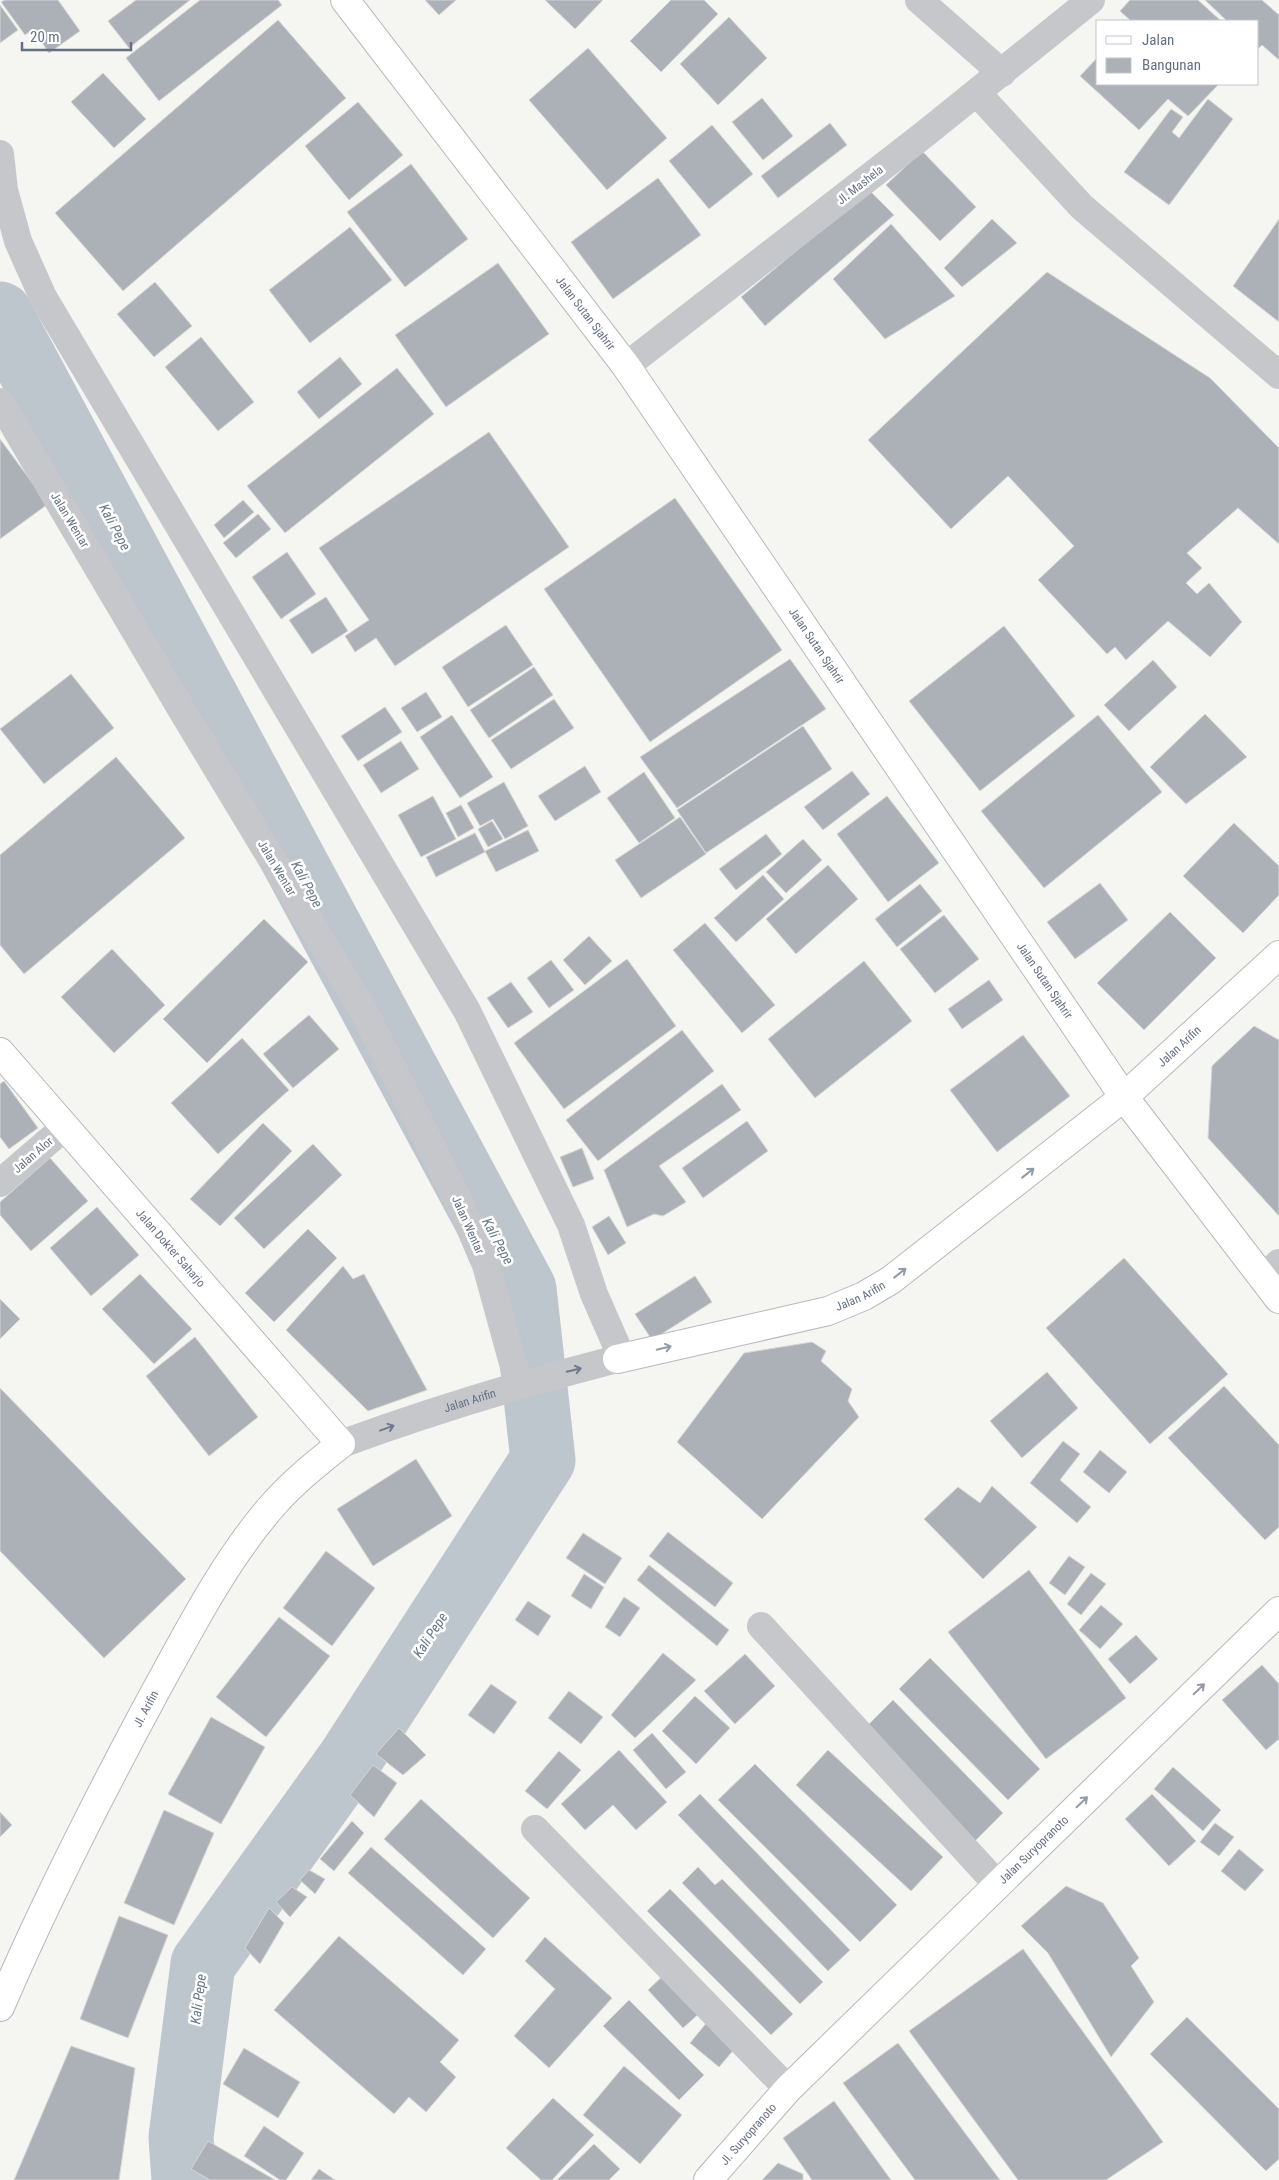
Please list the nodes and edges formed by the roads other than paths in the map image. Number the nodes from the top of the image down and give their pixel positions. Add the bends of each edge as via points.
1 (344, 0) edge
2 (920, 0) edge
3 (1091, 0) edge
4 (1002, 73) junction
5 (977, 93) junction
6 (0, 154) edge
7 (626, 366) junction
8 (1279, 375) edge
9 (0, 402) edge
10 (1279, 955) edge
11 (0, 1052) edge
12 (1124, 1098) junction
13 (65, 1127) junction
14 (0, 1183) edge
15 (1271, 1270) edge
16 (1279, 1299) edge
17 (620, 1359) junction
18 (524, 1383) junction
19 (341, 1444) junction
20 (1279, 1611) edge
21 (761, 1626) dead end
22 (535, 1829) dead end
23 (997, 1884) junction
24 (2, 1994) edge
25 (788, 2089) junction
26 (708, 2180) edge

1 - 7 main road, Jalan Sutan Sjahrir
2 - 4 street
3 - 4 street, Jl. Mashela
4 - 5 street, Jl. Mashela
5 - 7 street, Jl. Mashela
5 - 8 street via 1082,207
6 - 17 street via 4,190 18,241 43,298 467,1011 571,1225
7 - 12 main road, Jalan Sutan Sjahrir
9 - 18 street, Jalan Wentar via 366,1014 462,1209 486,1265
10 - 12 main road, Jalan Arifin
11 - 13 main road, Jalan Dokter Saharjo
12 - 15 main road, Jalan Sutan Sjahrir
17 -> 12 main road, Jalan Arifin via 828,1311 864,1296 891,1280
13 - 14 street, Jalan Alor
13 - 19 main road, Jalan Dokter Saharjo
15 - 16 main road, Jalan Sutan Sjahrir
18 -> 17 street, Jalan Arifin
19 -> 18 street, Jalan Arifin
19 - 24 main road, Jl. Arifin via 273,1504 226,1570 111,1774
23 -> 20 main road, Jalan Suryopranoto
21 - 23 street
22 - 25 street
23 - 25 main road, Jalan Suryopranoto
25 - 26 main road, Jl. Suryopranoto

